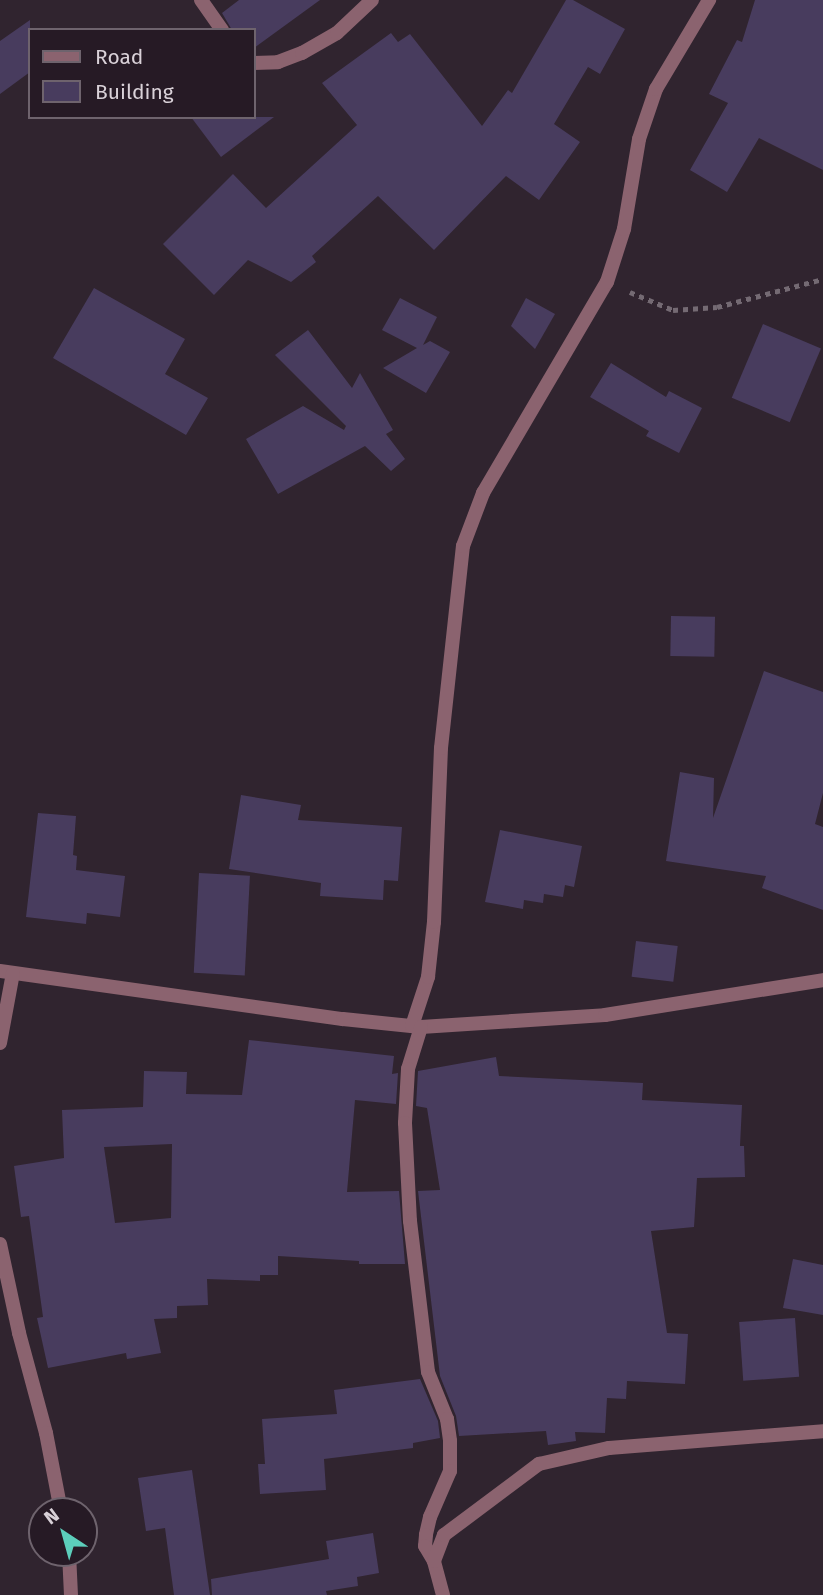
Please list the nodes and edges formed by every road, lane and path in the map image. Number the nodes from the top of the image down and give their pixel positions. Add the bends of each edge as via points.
1 (201, 0) edge
2 (372, 0) edge
3 (709, 0) edge
4 (221, 28) edge
5 (256, 63) edge
6 (823, 279) edge
7 (607, 282) junction
8 (7, 972) edge
9 (823, 980) edge
10 (416, 1026) junction
11 (0, 1043) edge
12 (0, 1244) edge
13 (823, 1432) edge
14 (58, 1497) edge
15 (433, 1561) junction
16 (70, 1567) edge
17 (71, 1595) edge
18 (443, 1595) edge

1 - 4 street
2 - 5 street via 337,33 302,53 278,62
3 - 7 street via 656,89 639,139 624,229
6 - 7 path via 718,307 673,310
7 - 10 street via 483,493 463,546 441,748 435,922
8 - 10 street
8 - 11 street
9 - 10 street via 606,1015
10 - 15 street via 405,1110 410,1221 428,1372 447,1419 450,1441 450,1471 426,1535 425,1546
12 - 14 street
13 - 15 street via 609,1448 539,1464 444,1535
15 - 18 street
16 - 17 street

